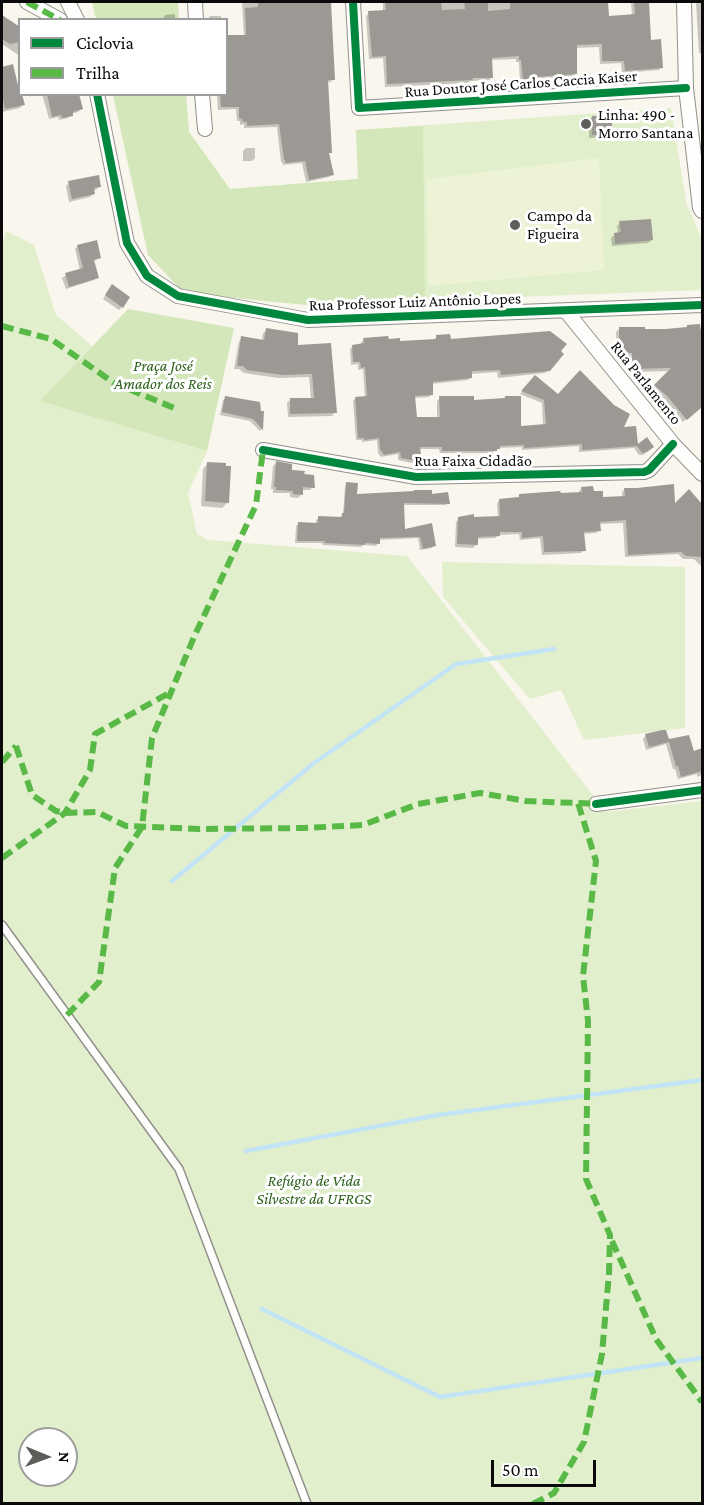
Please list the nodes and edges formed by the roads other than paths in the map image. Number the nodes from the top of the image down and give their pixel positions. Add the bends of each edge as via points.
1 (27, 2) edge
2 (68, 2) edge
3 (195, 2) edge
4 (353, 2) edge
5 (684, 2) edge
6 (56, 18) edge
7 (76, 18) edge
8 (196, 18) edge
9 (686, 88) junction
10 (97, 96) edge
11 (202, 96) edge
12 (205, 129) dead end
13 (702, 211) edge
14 (702, 305) edge
15 (566, 311) junction
16 (673, 444) junction
17 (263, 450) dead end
18 (702, 474) edge
19 (702, 790) edge
20 (596, 804) dead end
21 (2, 925) edge
22 (307, 1503) edge

1 - 6 street
2 - 7 street
3 - 8 street
4 - 9 street, Rua Doutor José Carlos Caccia Kaiser via 359,108
5 - 9 street
9 - 13 street
10 - 15 street, Rua Professor Luiz Antônio Lopes via 127,243 147,276 178,296 308,320
11 - 12 street
14 - 15 street, Rua Professor Luiz Antônio Lopes
15 - 16 street, Rua Parlamento
16 - 17 street, Rua Faixa Cidadão via 644,472 416,477
16 - 18 street, Rua Parlamento
19 - 20 street
21 - 22 lane via 179,1169

